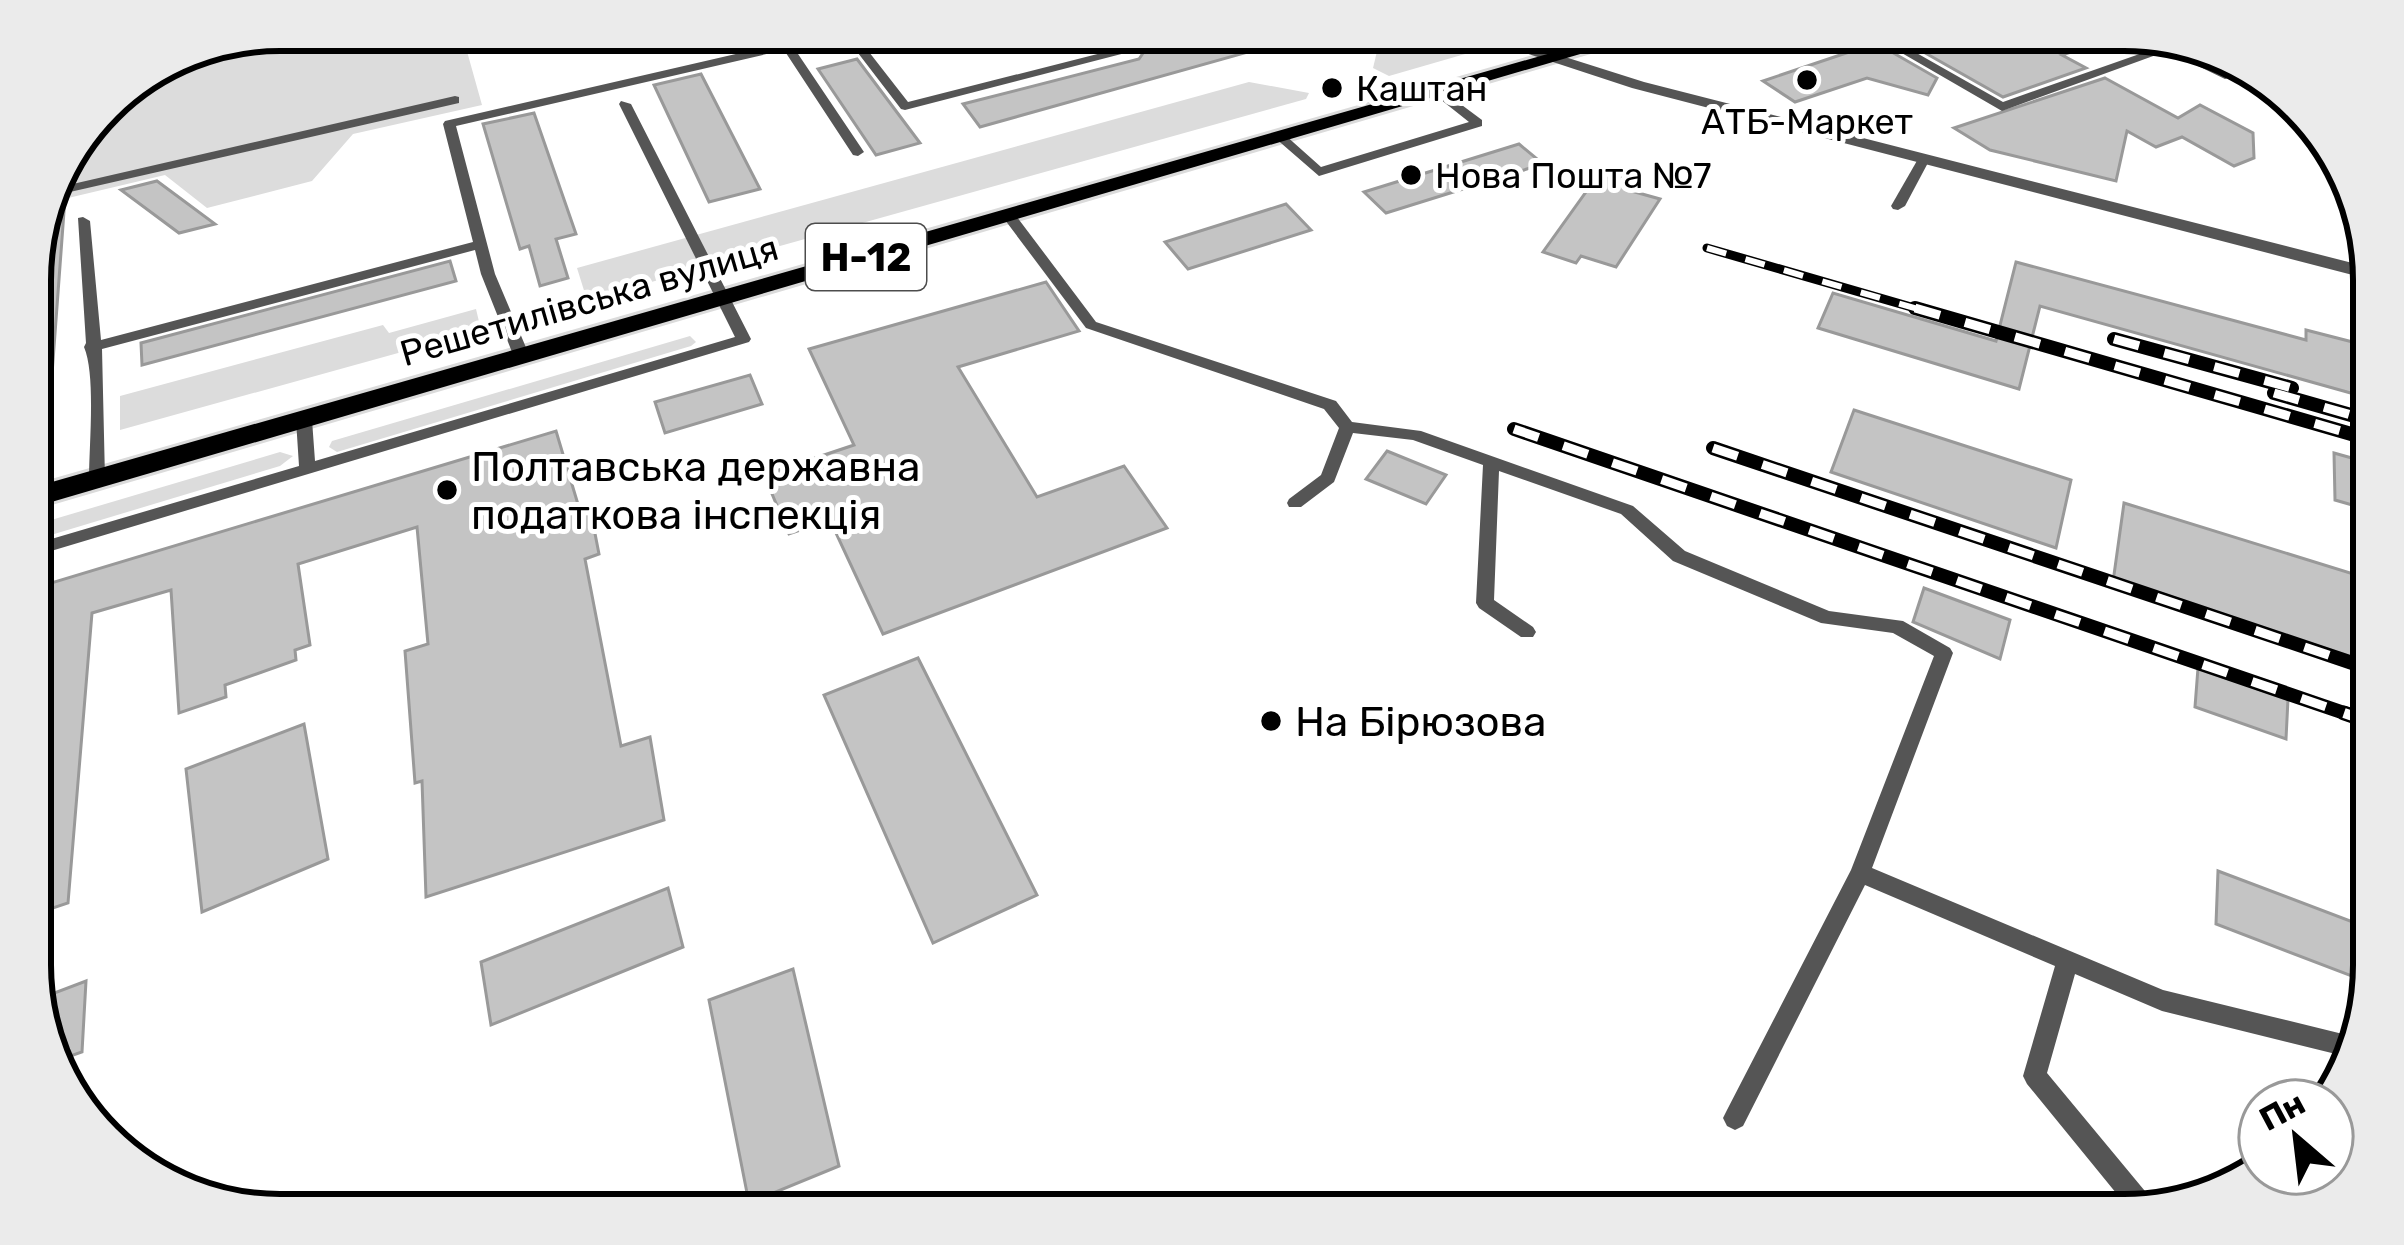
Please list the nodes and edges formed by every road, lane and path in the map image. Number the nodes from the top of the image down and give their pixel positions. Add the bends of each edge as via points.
1 (775, 51) edge
2 (790, 51) edge
3 (866, 51) edge
4 (1121, 51) edge
5 (1526, 51) edge
6 (1578, 51) edge
7 (1905, 51) edge
8 (2152, 53) edge
9 (1550, 59) junction
10 (1439, 92) junction
11 (455, 100) dead end
12 (625, 104) dead end
13 (1280, 137) junction
14 (858, 152) dead end
15 (1924, 159) junction
16 (70, 188) edge
17 (1898, 206) dead end
18 (1009, 216) junction
19 (83, 221) dead end
20 (479, 244) junction
21 (2352, 269) edge
22 (723, 298) junction
23 (91, 347) junction
24 (522, 357) junction
25 (304, 420) junction
26 (1348, 427) junction
27 (1491, 460) junction
28 (307, 470) junction
29 (97, 479) junction
30 (51, 492) edge
31 (1295, 503) dead end
32 (51, 545) edge
33 (1527, 632) dead end
34 (1860, 873) junction
35 (2068, 960) junction
36 (2339, 1044) edge
37 (1735, 1118) dead end
38 (2133, 1194) edge

1 - 20 lane via 448,124
2 - 14 lane
3 - 4 lane via 905,106
5 - 9 street
6 - 9 main road, Решетилівська вулиця / Н-12
7 - 8 lane via 2002,107
9 - 10 main road, Решетилівська вулиця / Н-12
9 - 15 street
10 - 13 main road, Решетилівська вулиця / Н-12
10 - 13 lane via 1478,123 1319,172
11 - 16 lane
12 - 22 lane
13 - 18 main road, Решетилівська вулиця / Н-12
15 - 17 lane
15 - 21 street
18 - 22 main road, Решетилівська вулиця / Н-12
18 - 26 lane via 1091,325 1330,406
19 - 23 lane
20 - 23 lane
20 - 24 lane
22 - 24 main road, Решетилівська вулиця / Н-12
22 - 28 lane via 744,338
23 - 29 lane
24 - 25 main road, Решетилівська вулиця / Н-12
25 - 28 lane
25 - 29 main road, Решетилівська вулиця / Н-12
26 - 27 lane via 1415,435
26 - 31 lane via 1328,478
27 - 33 lane via 1485,603
27 - 34 lane via 1627,510 1679,556 1827,618 1898,626 1944,653
28 - 32 lane
29 - 30 main road, Решетилівська вулиця / Н-12
34 - 35 lane
34 - 37 lane
35 - 36 lane via 2162,1000
35 - 38 lane via 2036,1076

